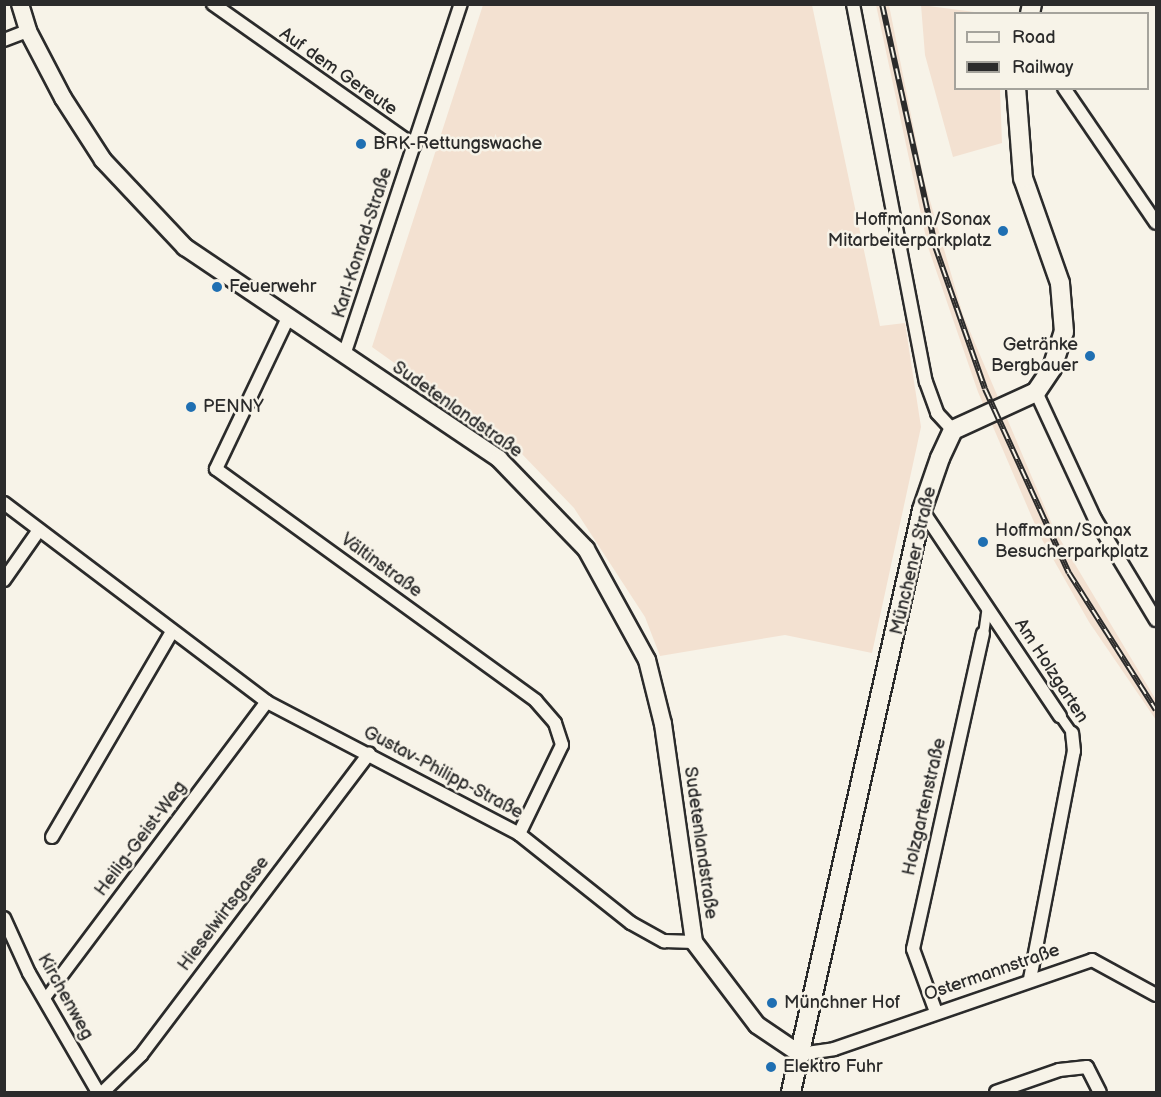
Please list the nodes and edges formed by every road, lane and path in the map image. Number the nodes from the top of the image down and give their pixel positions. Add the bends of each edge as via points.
1 (20, 4) edge
2 (213, 4) edge
3 (461, 4) edge
4 (853, 4) edge
5 (28, 31) junction
6 (4, 40) edge
7 (1017, 90) edge
8 (1065, 90) edge
9 (414, 146) junction
10 (1156, 223) edge
11 (287, 320) junction
12 (344, 355) junction
13 (1036, 392) junction
14 (953, 430) junction
15 (4, 502) edge
16 (922, 510) junction
17 (39, 530) junction
18 (4, 580) edge
19 (987, 607) junction
20 (1156, 621) edge
21 (172, 632) junction
22 (982, 634) joint
23 (267, 702) junction
24 (1060, 716) joint
25 (1072, 733) joint
26 (369, 753) junction
27 (519, 834) junction
28 (52, 837) dead end
29 (4, 918) edge
30 (694, 942) junction
31 (1030, 979) junction
32 (58, 980) joint
33 (1156, 995) edge
34 (44, 999) junction
35 (936, 1012) junction
36 (800, 1054) junction
37 (98, 1092) edge
38 (103, 1092) edge
39 (791, 1092) edge
40 (996, 1092) edge
41 (1100, 1092) edge

1 - 5 street, Sudetenlandstraße
2 - 9 street, Auf dem Gereute
3 - 9 street, Karl-Konrad-Straße
4 - 14 street via 926,382 937,413
5 - 6 street
5 - 11 street, Sudetenlandstraße via 103,160 185,247
7 - 13 main road via 1023,178 1064,303 1064,332 1052,368
8 - 10 street
9 - 12 street, Karl-Konrad-Straße
11 - 12 street, Sudetenlandstraße
11 - 27 street, Vältinstraße via 216,469 536,701 555,723 562,745
12 - 30 street, Sudetenlandstraße via 499,459 562,519 603,576 647,660 663,724
13 - 14 main road
13 - 20 street via 1095,519
14 - 16 main road, Münchener Straße
15 - 17 street, Gustav-Philipp-Straße
16 - 19 street, Am Holzgarten
16 - 36 main road, Münchener Straße
17 - 18 street
17 - 21 street, Gustav-Philipp-Straße
19 - 22 street, Holzgartenstraße
19 - 24 street, Am Holzgarten
21 - 23 street, Gustav-Philipp-Straße
21 - 28 street
22 - 35 street, Holzgartenstraße via 913,949
23 - 26 street, Gustav-Philipp-Straße
23 - 32 street, Heilig-Geist-Weg
24 - 25 street, Am Holzgarten
25 - 31 street, Am Holzgarten via 1074,751
26 - 27 street, Gustav-Philipp-Straße
26 - 38 street, Hieselwirtsgasse via 141,1055
27 - 30 street, Gustav-Philipp-Straße via 631,923 664,941
29 - 34 street, Kirchenweg
30 - 36 street, Sudetenlandstraße via 758,1025
31 - 33 street, Ostermannstraße via 1092,960
31 - 35 street, Ostermannstraße
32 - 34 street, Heilig-Geist-Weg
34 - 37 street, Kirchenweg
35 - 36 street, Ostermannstraße via 823,1053
36 - 39 main road, Münchener Straße
40 - 41 street via 1059,1070 1087,1067

